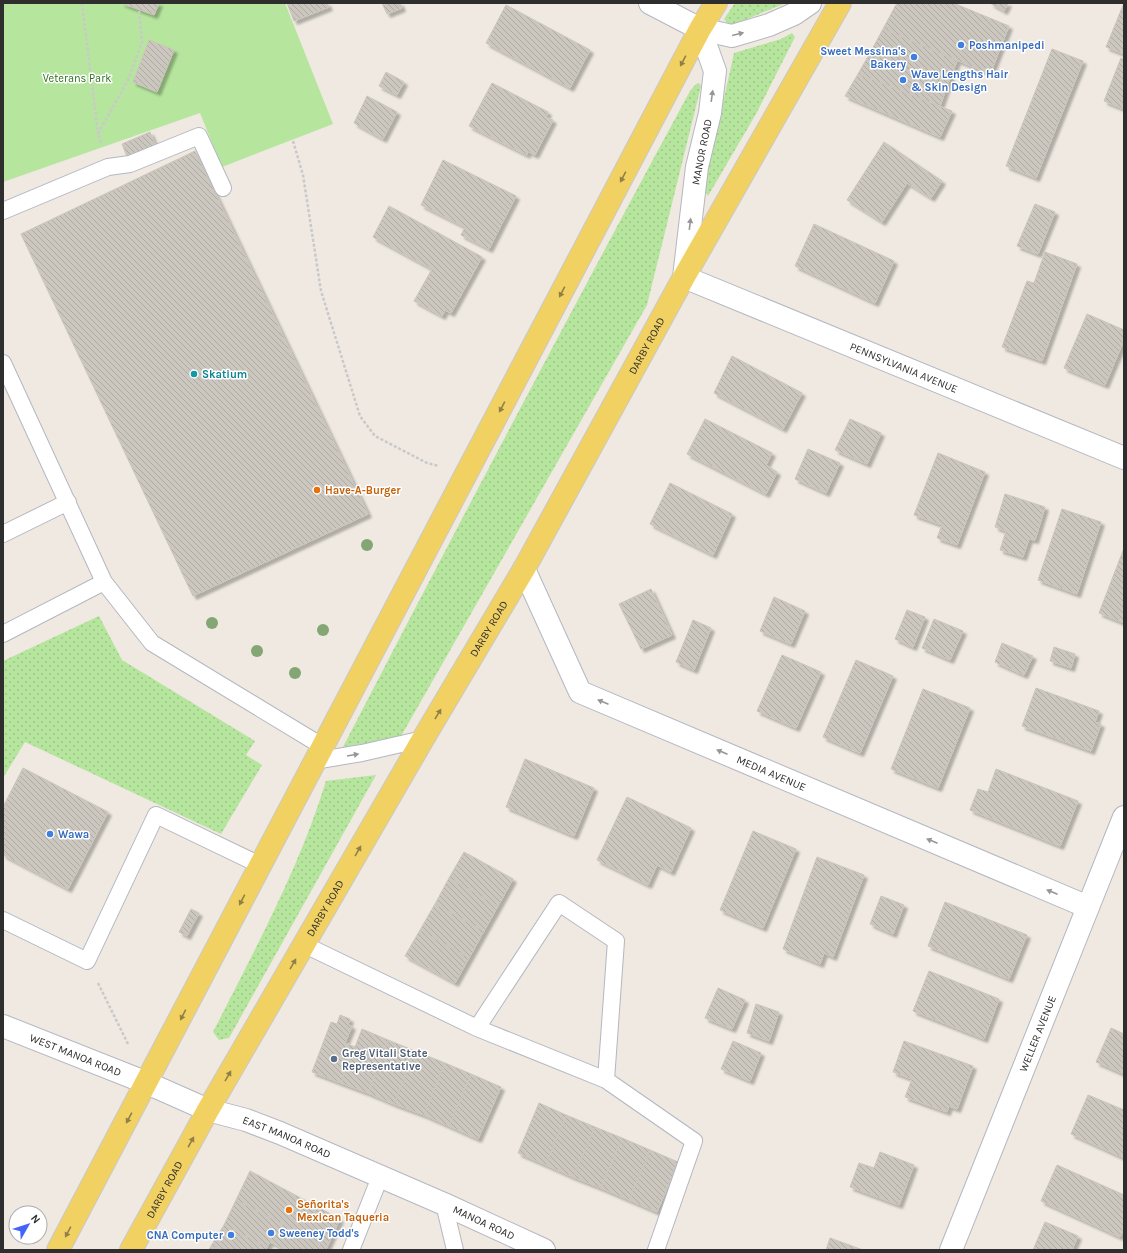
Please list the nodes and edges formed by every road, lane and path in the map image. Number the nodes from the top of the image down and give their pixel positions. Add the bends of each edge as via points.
1 (82, 3) edge
2 (650, 3) edge
3 (716, 3) edge
4 (810, 3) edge
5 (840, 3) edge
6 (139, 10) dead end
7 (700, 29) junction
8 (98, 134) junction
9 (293, 141) dead end
10 (108, 167) junction
11 (223, 188) dead end
12 (3, 211) edge
13 (684, 277) junction
14 (3, 363) edge
15 (1124, 458) edge
16 (467, 473) junction
17 (68, 502) junction
18 (3, 534) edge
19 (524, 569) junction
20 (104, 582) junction
21 (3, 634) edge
22 (423, 739) junction
23 (318, 754) junction
24 (1124, 817) edge
25 (260, 865) junction
26 (1088, 907) junction
27 (3, 920) edge
28 (305, 945) junction
29 (87, 961) junction
30 (3, 1026) edge
31 (477, 1028) junction
32 (606, 1080) junction
33 (147, 1083) junction
34 (208, 1110) junction
35 (380, 1177) junction
36 (434, 1200) junction
37 (58, 1250) edge
38 (132, 1250) edge
39 (351, 1250) edge
40 (455, 1250) edge
41 (544, 1250) edge
42 (656, 1250) edge
43 (951, 1250) edge

1 - 8 path
2 - 7 street
3 - 7 main road
7 -> 4 street via 732,36 769,25 794,14
5 - 13 main road, DARBY ROAD
6 - 8 path via 142,42 128,80
13 -> 7 street, MANOR ROAD via 697,167 710,113 715,71
7 -> 16 main road
8 - 10 path
9 - 16 path via 304,175 321,291 360,416 375,436 427,463
10 - 11 lane via 130,164 199,136
10 - 12 lane
13 - 15 street, PENNSYLVANIA AVENUE
13 - 19 main road, DARBY ROAD
14 - 17 lane
16 - 23 main road
17 - 18 lane
17 - 20 lane
22 -> 19 main road, DARBY ROAD
26 -> 19 street, MEDIA AVENUE via 580,692
20 - 21 lane
20 - 23 lane via 152,643
23 -> 22 lane via 362,753
28 -> 22 main road, DARBY ROAD
23 - 25 main road
24 - 26 street, WELLER AVENUE
25 - 29 lane via 156,815
25 -> 33 main road
26 - 43 street, WELLER AVENUE
27 - 29 lane
28 - 31 lane
34 -> 28 main road, DARBY ROAD
29 - 33 path
30 - 33 street, WEST MANOA ROAD
31 - 32 lane
31 - 32 lane via 559,903 616,941
32 - 42 lane via 694,1141
33 - 34 street, EAST MANOA ROAD
33 -> 37 main road
34 - 35 street, EAST MANOA ROAD via 246,1120 280,1133
38 -> 34 main road, DARBY ROAD
35 - 36 street, EAST MANOA ROAD
35 - 39 lane
36 - 40 lane
36 - 41 street, MANOA ROAD

